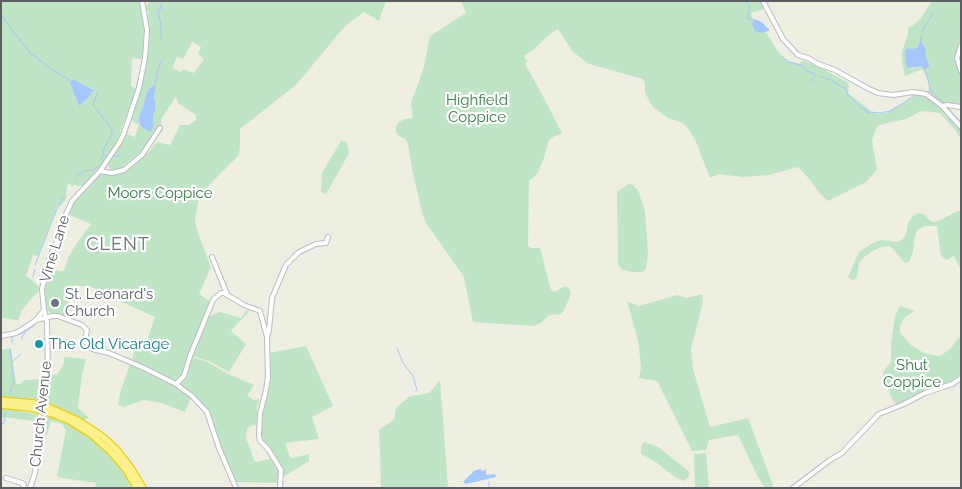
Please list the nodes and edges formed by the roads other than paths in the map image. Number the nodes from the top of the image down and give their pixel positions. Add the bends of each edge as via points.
1 (142, 1) edge
2 (763, 1) edge
3 (961, 45) edge
4 (961, 71) edge
5 (944, 105) junction
6 (961, 107) edge
7 (961, 127) edge
8 (160, 128) dead end
9 (100, 171) junction
10 (328, 237) dead end
11 (212, 257) dead end
12 (228, 296) junction
13 (44, 310) junction
14 (46, 318) junction
15 (36, 320) junction
16 (1, 336) edge
17 (267, 337) junction
18 (961, 378) edge
19 (176, 384) junction
20 (1, 400) edge
21 (1, 405) edge
22 (32, 406) junction
23 (47, 410) junction
24 (6, 478) dead end
25 (24, 488) edge
26 (30, 488) edge
27 (137, 488) edge
28 (143, 488) edge
29 (236, 488) edge
30 (280, 488) edge
31 (793, 488) edge

1 - 9 street, Vine Lane via 147,30 139,88 119,144
2 - 5 street via 783,39 798,55 878,93 919,92
3 - 4 street via 957,58
5 - 6 street
5 - 7 street
8 - 9 street via 142,155 124,170
9 - 13 street, Vine Lane via 68,209 42,289
10 - 17 street via 326,243 299,252 286,265 272,298
11 - 12 street
12 - 17 street via 260,311
12 - 19 street via 221,293 213,300 184,376
13 - 14 street, Church Avenue
13 - 15 street
14 - 15 street
14 - 19 street via 62,317 82,325 87,330 86,343 92,349 109,353
14 - 26 street, Church Avenue via 48,375 42,397 35,473
15 - 16 street via 16,333
17 - 30 street via 268,382 260,414 259,436 281,470
18 - 31 street via 879,414 842,453
19 - 29 street via 207,412
20 - 22 highway
21 - 22 highway
22 - 23 highway, bridge
23 - 27 highway via 92,434 112,452
23 - 28 highway via 79,421 102,436 131,468
24 - 25 street via 24,484

